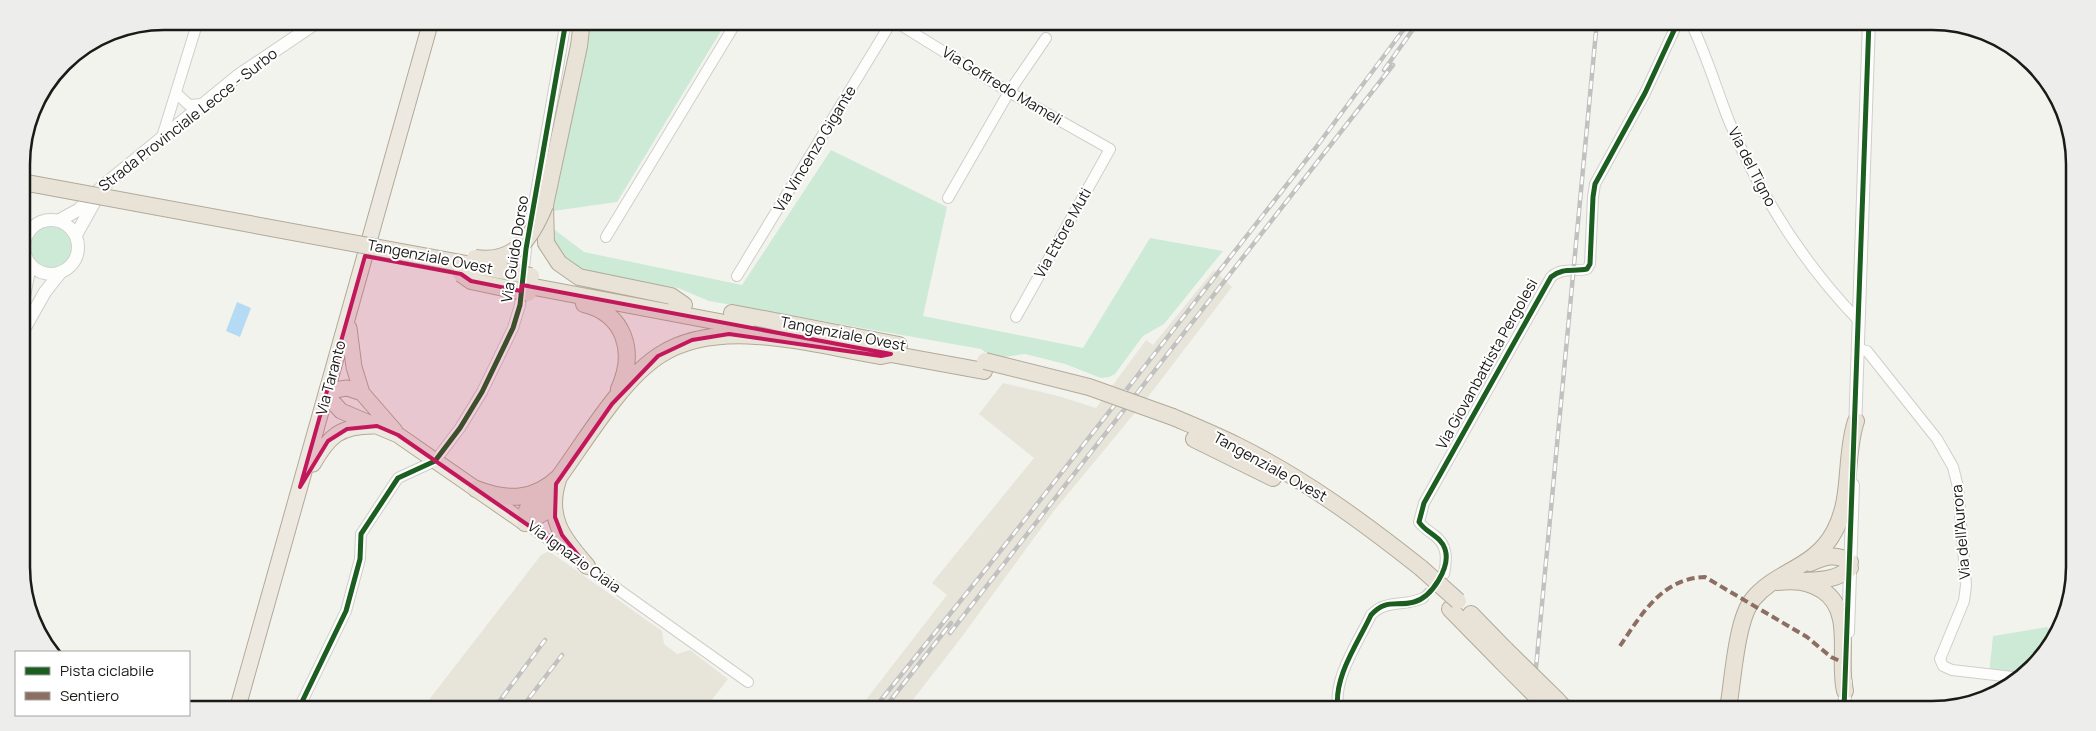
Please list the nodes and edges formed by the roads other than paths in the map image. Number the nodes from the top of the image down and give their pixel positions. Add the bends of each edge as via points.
1 (195, 30) edge
2 (305, 30) edge
3 (427, 30) edge
4 (564, 30) edge
5 (581, 30) edge
6 (732, 30) edge
7 (887, 30) edge
8 (908, 30) edge
9 (1674, 30) edge
10 (1693, 30) edge
11 (1869, 30) edge
12 (1046, 38) dead end
13 (1009, 92) junction
14 (176, 93) junction
15 (203, 104) junction
16 (162, 137) junction
17 (1110, 149) joint
18 (30, 183) edge
19 (103, 186) junction
20 (30, 195) edge
21 (948, 198) dead end
22 (545, 205) junction
23 (58, 221) junction
24 (30, 229) edge
25 (76, 235) junction
26 (606, 238) dead end
27 (381, 248) junction
28 (30, 261) edge
29 (60, 273) junction
30 (737, 276) dead end
31 (529, 285) junction
32 (684, 304) junction
33 (348, 314) junction
34 (30, 317) edge
35 (1016, 317) dead end
36 (1859, 321) junction
37 (1858, 349) junction
38 (891, 354) junction
39 (984, 366) junction
40 (328, 391) junction
41 (362, 393) junction
42 (612, 404) junction
43 (1856, 420) junction
44 (376, 426) junction
45 (398, 435) junction
46 (435, 461) junction
47 (300, 487) junction
48 (476, 489) junction
49 (548, 494) junction
50 (525, 523) junction
51 (1850, 565) junction
52 (587, 566) junction
53 (1444, 574) tunnel mouth
54 (1801, 574) junction
55 (1423, 598) tunnel mouth
56 (2008, 677) edge
57 (748, 682) dead end
58 (1845, 691) junction
59 (240, 701) edge
60 (302, 701) edge
61 (1338, 701) edge
62 (1553, 701) edge
63 (1729, 701) edge
64 (1844, 701) edge

1 - 14 street
2 - 15 street, Strada Provinciale Lecce - Surbo
3 - 33 main road, Via Taranto
4 - 46 street, Via Guido Dorso via 526,249 520,305 513,328 482,392
5 - 22 highway
6 - 26 street
7 - 30 street, Via Vincenzo Gigante
8 - 13 street, Via Goffredo Mameli
9 - 53 street, Via Giovanbattista Pergolesi via 1596,184 1590,264 1587,269 1566,269 1551,277 1424,503 1419,522 1442,542 1446,550
10 - 36 street, Via del Tigno via 1729,122 1756,180 1811,265
11 - 36 street
12 - 13 street
13 - 17 street, Via Goffredo Mameli
13 - 21 street
14 - 15 street via 189,105
14 - 16 street
15 - 16 street, Strada Provinciale Lecce - Surbo
16 - 19 street, Strada Provinciale Lecce - Surbo
17 - 35 street, Via Ettore Muti
18 - 27 highway, Tangenziale Ovest, bridge
19 - 23 street, Strada Provinciale Lecce - Surbo via 78,210
19 - 25 street
20 - 31 highway, Tangenziale Ovest
22 - 27 highway, bridge via 536,229 526,242 494,259 398,247
22 - 32 highway via 546,243 551,254 568,271 588,280 672,296
23 - 24 street via 43,221
23 - 25 street
25 - 29 street via 78,253 68,268
27 - 31 highway, Tangenziale Ovest, bridge
28 - 29 street via 44,273
29 - 34 street
31 - 32 highway, Tangenziale Ovest
31 - 38 highway, Tangenziale Ovest
31 - 42 highway via 600,310 620,330 628,363
32 - 39 highway, Tangenziale Ovest
33 - 40 main road, Via Taranto
33 - 41 main road, Via Ignazio Ciaia via 350,348
36 - 37 street
37 - 43 street
37 - 56 street, Via dell'Aurora via 1867,351 1918,413 1953,467 1958,487 1966,584 1964,601 1940,659 1943,666 1952,670
38 - 39 highway, Tangenziale Ovest
38 - 42 highway via 881,356 760,336 711,336 692,340 658,356
39 - 62 highway, Tangenziale Ovest, bridge via 1090,387 1170,422 1237,445 1292,477 1368,526
40 - 41 main road via 348,388
40 - 44 main road, Via Ignazio Ciaia via 341,412
40 - 47 main road, Via Taranto
41 - 45 main road, Via Ignazio Ciaia
42 - 49 highway
43 - 51 street
43 - 54 highway via 1851,434 1846,495 1840,522
44 - 45 main road, Via Ignazio Ciaia
44 - 47 main road, Via Ignazio Ciaia via 347,429 328,440
45 - 46 main road, Via Ignazio Ciaia
46 - 48 main road, Via Ignazio Ciaia
46 - 60 street via 398,478 361,534 360,559 346,611
47 - 59 main road, Via Taranto
48 - 49 highway via 507,498
48 - 50 main road, Via Ignazio Ciaia
49 - 50 highway via 543,513
49 - 52 highway via 562,535
50 - 52 street, Via Ignazio Ciaia
51 - 54 highway via 1846,573 1831,578
51 - 58 street
52 - 57 street, Via Ignazio Ciaia
54 - 58 highway via 1826,592 1840,614
54 - 63 highway via 1772,582 1752,600 1743,618
55 - 61 street via 1378,607 1341,678
58 - 64 street

